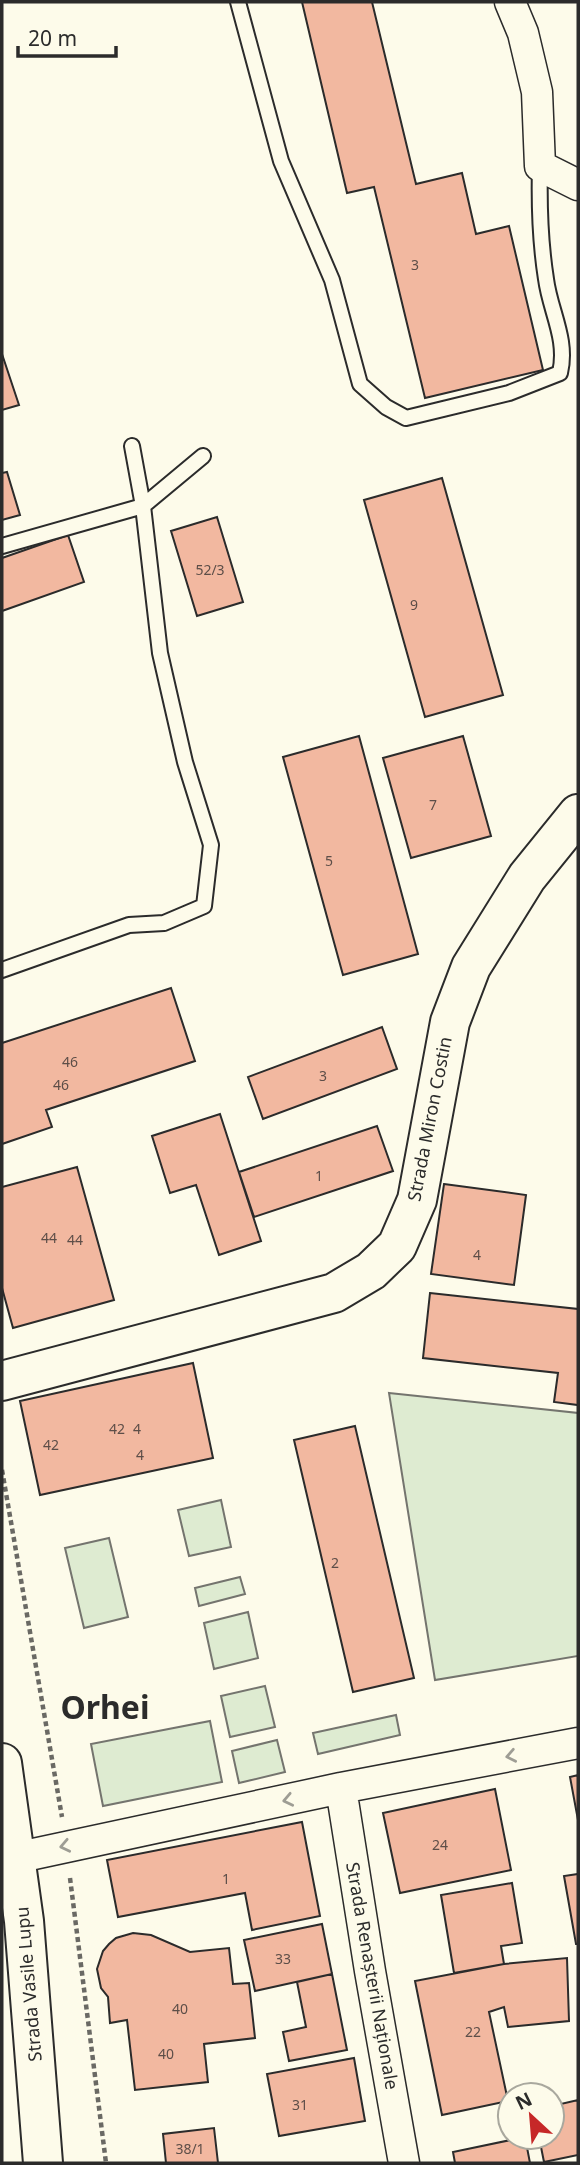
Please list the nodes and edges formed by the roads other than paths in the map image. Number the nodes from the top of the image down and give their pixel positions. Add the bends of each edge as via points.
1 (238, 2) edge
2 (510, 2) edge
3 (540, 166) junction
4 (578, 185) edge
5 (132, 446) dead end
6 (203, 456) dead end
7 (143, 506) junction
8 (2, 546) edge
9 (578, 814) edge
10 (2, 970) edge
11 (2, 1381) edge
12 (578, 1743) edge
13 (2, 1763) edge
14 (341, 1788) junction
15 (15, 1858) junction
16 (43, 2163) edge
17 (404, 2163) edge

1 - 3 lane via 281,161 332,280 360,384 406,418 509,393 560,373 565,355 546,280
2 - 3 street via 523,33 537,92
3 - 4 street
5 - 7 lane
6 - 7 lane
7 - 8 lane
7 - 10 lane via 160,653 185,762 211,845 204,906 164,923 129,925
9 - 11 street, Strada Miron Costin via 527,877 471,967 450,1022 416,1200 397,1246 371,1271 334,1293
12 -> 14 street
13 - 15 street, Strada Vasile Lupu
14 -> 15 street
14 - 17 street, Strada Renașterii Naționale
15 - 16 street, Strada Vasile Lupu via 32,1999

